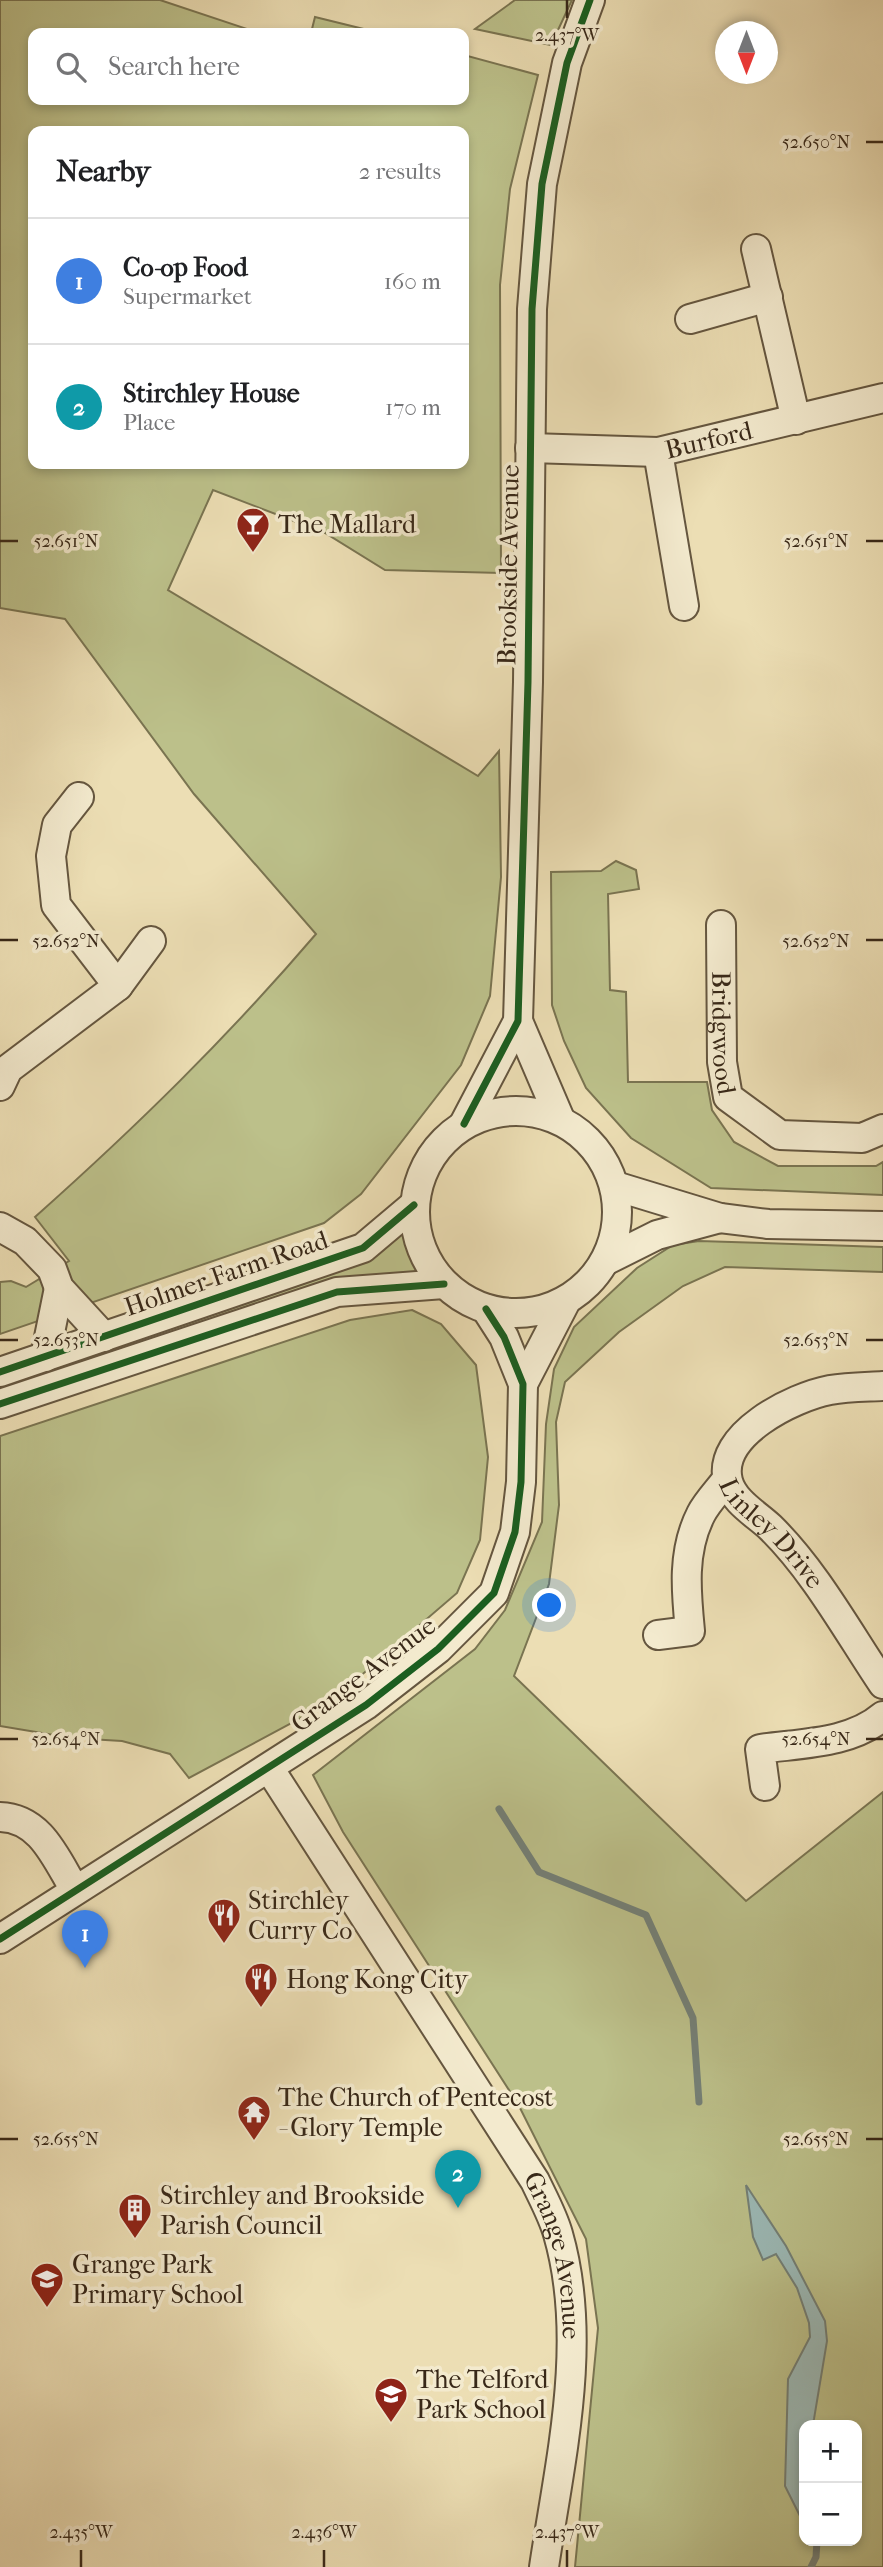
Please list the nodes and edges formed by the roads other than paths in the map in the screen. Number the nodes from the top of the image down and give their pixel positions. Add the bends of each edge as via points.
1 (590, 0) edge
2 (756, 249) dead end
3 (768, 297) junction
4 (690, 319) dead end
5 (883, 398) edge
6 (796, 420) junction
7 (530, 448) junction
8 (658, 452) junction
9 (684, 606) dead end
10 (79, 797) dead end
11 (722, 925) dead end
12 (151, 941) dead end
13 (118, 986) junction
14 (518, 1021) junction
15 (0, 1086) edge
16 (560, 1119) junction
17 (464, 1124) junction
18 (883, 1129) edge
19 (615, 1186) junction
20 (414, 1205) junction
21 (720, 1218) junction
22 (883, 1226) edge
23 (0, 1227) edge
24 (607, 1259) junction
25 (444, 1284) junction
26 (59, 1288) junction
27 (566, 1301) junction
28 (486, 1309) junction
29 (104, 1337) junction
30 (45, 1357) junction
31 (0, 1372) edge
32 (523, 1384) junction
33 (883, 1386) edge
34 (0, 1404) edge
35 (727, 1479) junction
36 (658, 1634) dead end
37 (883, 1684) edge
38 (883, 1716) edge
39 (269, 1768) junction
40 (765, 1786) dead end
41 (0, 1817) edge
42 (75, 1890) junction
43 (0, 1938) edge
44 (544, 2567) edge

1 - 7 street, Brookside Avenue via 566,63 542,184 531,309
2 - 3 street
3 - 4 street
3 - 6 street
5 - 6 street, Burford
6 - 8 street, Burford
7 - 8 street, Burford
7 - 14 street, Brookside Avenue
8 - 9 street
10 - 13 street via 57,825 51,856 55,905
11 - 18 street, Bridgwood via 722,1062 727,1097 780,1135 862,1138
12 - 13 street
13 - 15 street via 8,1069
14 - 16 street, Brookside Avenue
14 - 17 street, Brookside Avenue
16 - 17 street via 528,1110 495,1112
16 - 19 street via 595,1147
17 - 20 street via 439,1145 422,1173
19 - 21 street
19 - 24 street via 617,1230
20 - 25 street via 420,1243
20 - 29 street, Holmer Farm Road via 363,1248
21 - 22 street via 768,1224
21 - 24 street via 657,1235
23 - 26 street via 25,1241 52,1269
24 - 27 street via 584,1288
25 - 28 street
25 - 34 street, Holmer Farm Road via 337,1292
26 - 29 street
26 - 30 street
27 - 28 street via 540,1311 513,1314
27 - 32 street, Grange Avenue
28 - 32 street, Grange Avenue via 504,1337
29 - 30 street, Holmer Farm Road
30 - 31 street, Holmer Farm Road
32 - 39 street, Grange Avenue via 515,1532 494,1593 438,1648 366,1705
33 - 35 street, Linley Drive via 828,1391 766,1414 735,1446 726,1465
35 - 36 street via 702,1511 690,1541 685,1586 690,1631
35 - 37 street, Linley Drive via 732,1492 773,1530 807,1573
38 - 40 street via 869,1728 842,1738 760,1749
39 - 42 street, Grange Avenue
39 - 44 street, Grange Avenue via 535,2180 558,2233 572,2328 564,2428
41 - 42 street via 17,1818 42,1835
42 - 43 street, Grange Avenue

